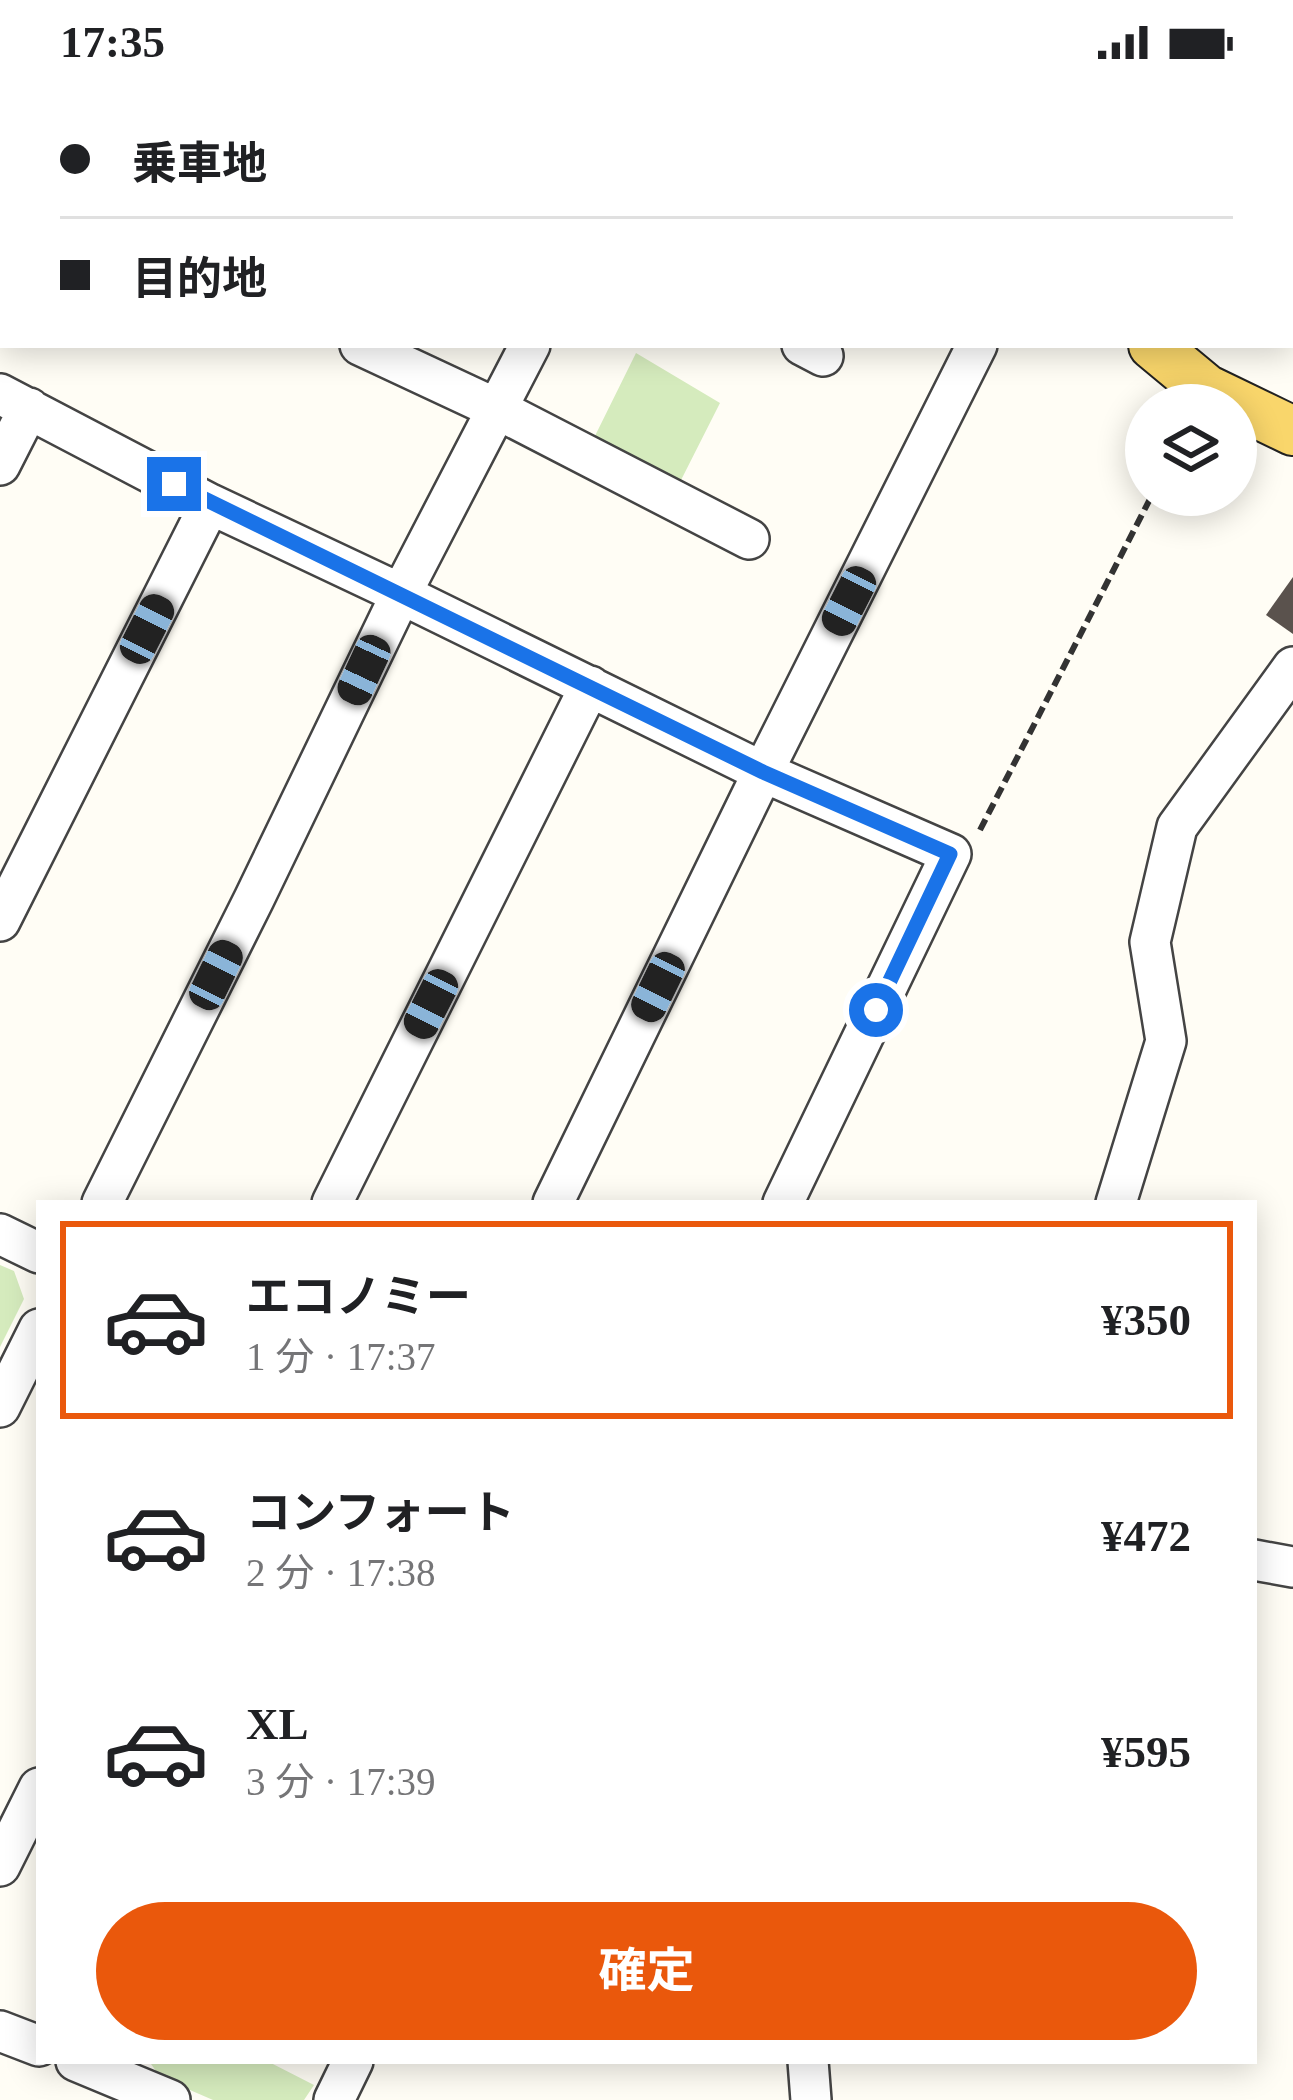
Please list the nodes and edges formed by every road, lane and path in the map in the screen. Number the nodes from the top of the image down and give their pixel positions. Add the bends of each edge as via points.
1 (366, 348) edge
2 (528, 348) edge
3 (975, 348) edge
4 (1157, 348) edge
5 (14, 401) edge
6 (497, 409) junction
7 (1293, 431) edge
8 (0, 465) edge
9 (210, 504) junction
10 (1140, 516) edge
11 (749, 539) dead end
12 (401, 594) junction
13 (1293, 667) edge
14 (590, 686) junction
15 (763, 772) junction
16 (950, 854) junction
17 (0, 921) edge
18 (104, 1200) edge
19 (333, 1200) edge
20 (554, 1200) edge
21 (784, 1200) edge
22 (1117, 1200) edge
23 (0, 1234) edge
24 (36, 1252) edge
25 (36, 1335) edge
26 (0, 1407) edge
27 (1257, 1561) edge
28 (1293, 1567) edge
29 (36, 1794) edge
30 (0, 1866) edge
31 (0, 2031) edge
32 (36, 2045) edge
33 (352, 2064) edge
34 (808, 2064) edge
35 (122, 2069) edge
36 (170, 2100) edge
37 (334, 2100) edge
38 (811, 2100) edge

1 - 6 street
2 - 6 street
3 - 15 street
4 - 7 main road via 1206,389
5 - 8 street
5 - 9 street
6 - 11 street
6 - 12 street
9 - 12 street
9 - 17 street
10 - 16 path via 976,838
12 - 14 street
12 - 18 street
13 - 22 street via 1177,827 1150,942 1166,1041
14 - 15 street
14 - 19 street
15 - 16 street
15 - 20 street
16 - 21 street
23 - 24 street
25 - 26 street
27 - 28 street
29 - 30 street
31 - 32 street
33 - 37 street
34 - 38 street
35 - 36 street

